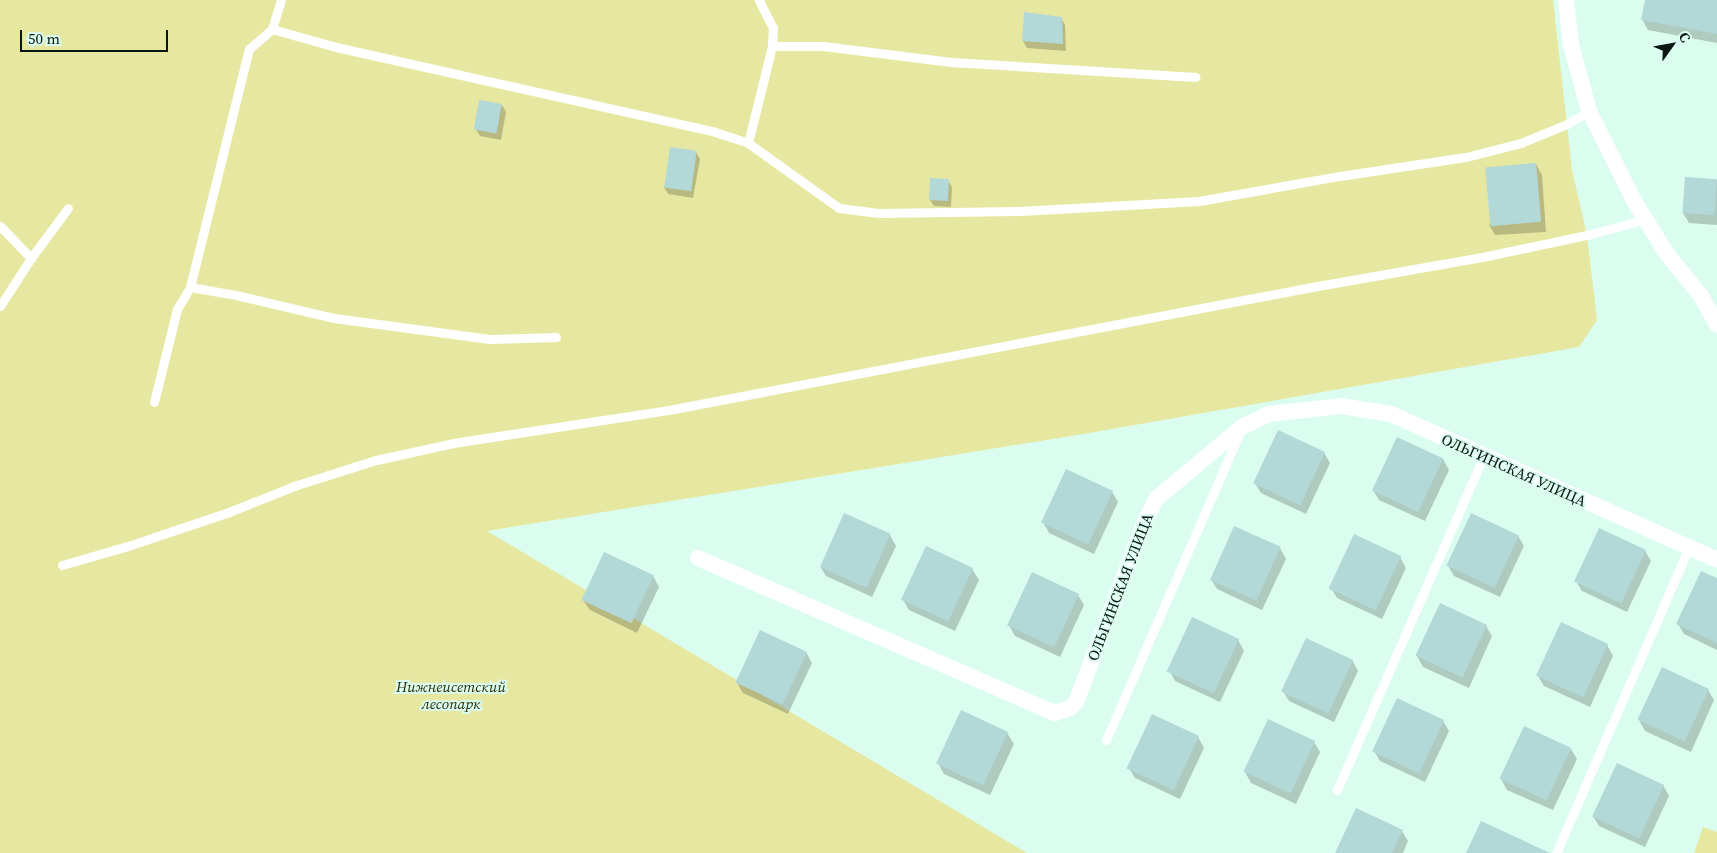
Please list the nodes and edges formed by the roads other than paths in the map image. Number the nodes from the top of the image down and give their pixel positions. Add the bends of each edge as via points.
1 (281, 0) edge
2 (760, 0) edge
3 (1566, 0) edge
4 (272, 29) junction
5 (772, 46) junction
6 (1196, 77) dead end
7 (1589, 111) junction
8 (748, 143) junction
9 (68, 208) dead end
10 (1646, 219) junction
11 (0, 226) edge
12 (31, 258) junction
13 (190, 287) junction
14 (0, 306) edge
15 (1717, 325) edge
16 (556, 337) dead end
17 (154, 402) dead end
18 (1242, 427) junction
19 (1483, 457) junction
20 (1689, 547) junction
21 (698, 558) dead end
22 (1717, 560) edge
23 (62, 564) dead end
24 (1106, 740) dead end
25 (1337, 790) dead end
26 (1556, 853) edge

1 - 4 lane
2 - 5 lane via 773,28
3 - 7 street via 1571,45
4 - 8 lane via 336,47 715,132
4 - 13 lane via 250,49
5 - 6 lane via 823,46 951,62
5 - 8 lane
7 - 8 lane via 1521,143 1466,157 1199,202 1020,212 879,212 839,208
7 - 10 street
9 - 12 lane
10 - 15 street via 1701,296
10 - 23 lane via 1487,256 674,409 453,443 385,458 297,485 230,512
11 - 12 lane
12 - 14 lane
13 - 16 lane via 236,294 334,318 490,339
13 - 17 lane via 177,309
18 - 19 street, ОЛЬГИНСКАЯ УЛИЦА via 1269,414 1356,407 1391,414
18 - 21 street, ОЛЬГИНСКАЯ УЛИЦА via 1156,499 1076,702 1064,712 1055,713
18 - 24 lane
19 - 20 street, ОЛЬГИНСКАЯ УЛИЦА
19 - 25 lane
20 - 22 street, ОЛЬГИНСКАЯ УЛИЦА
20 - 26 lane

